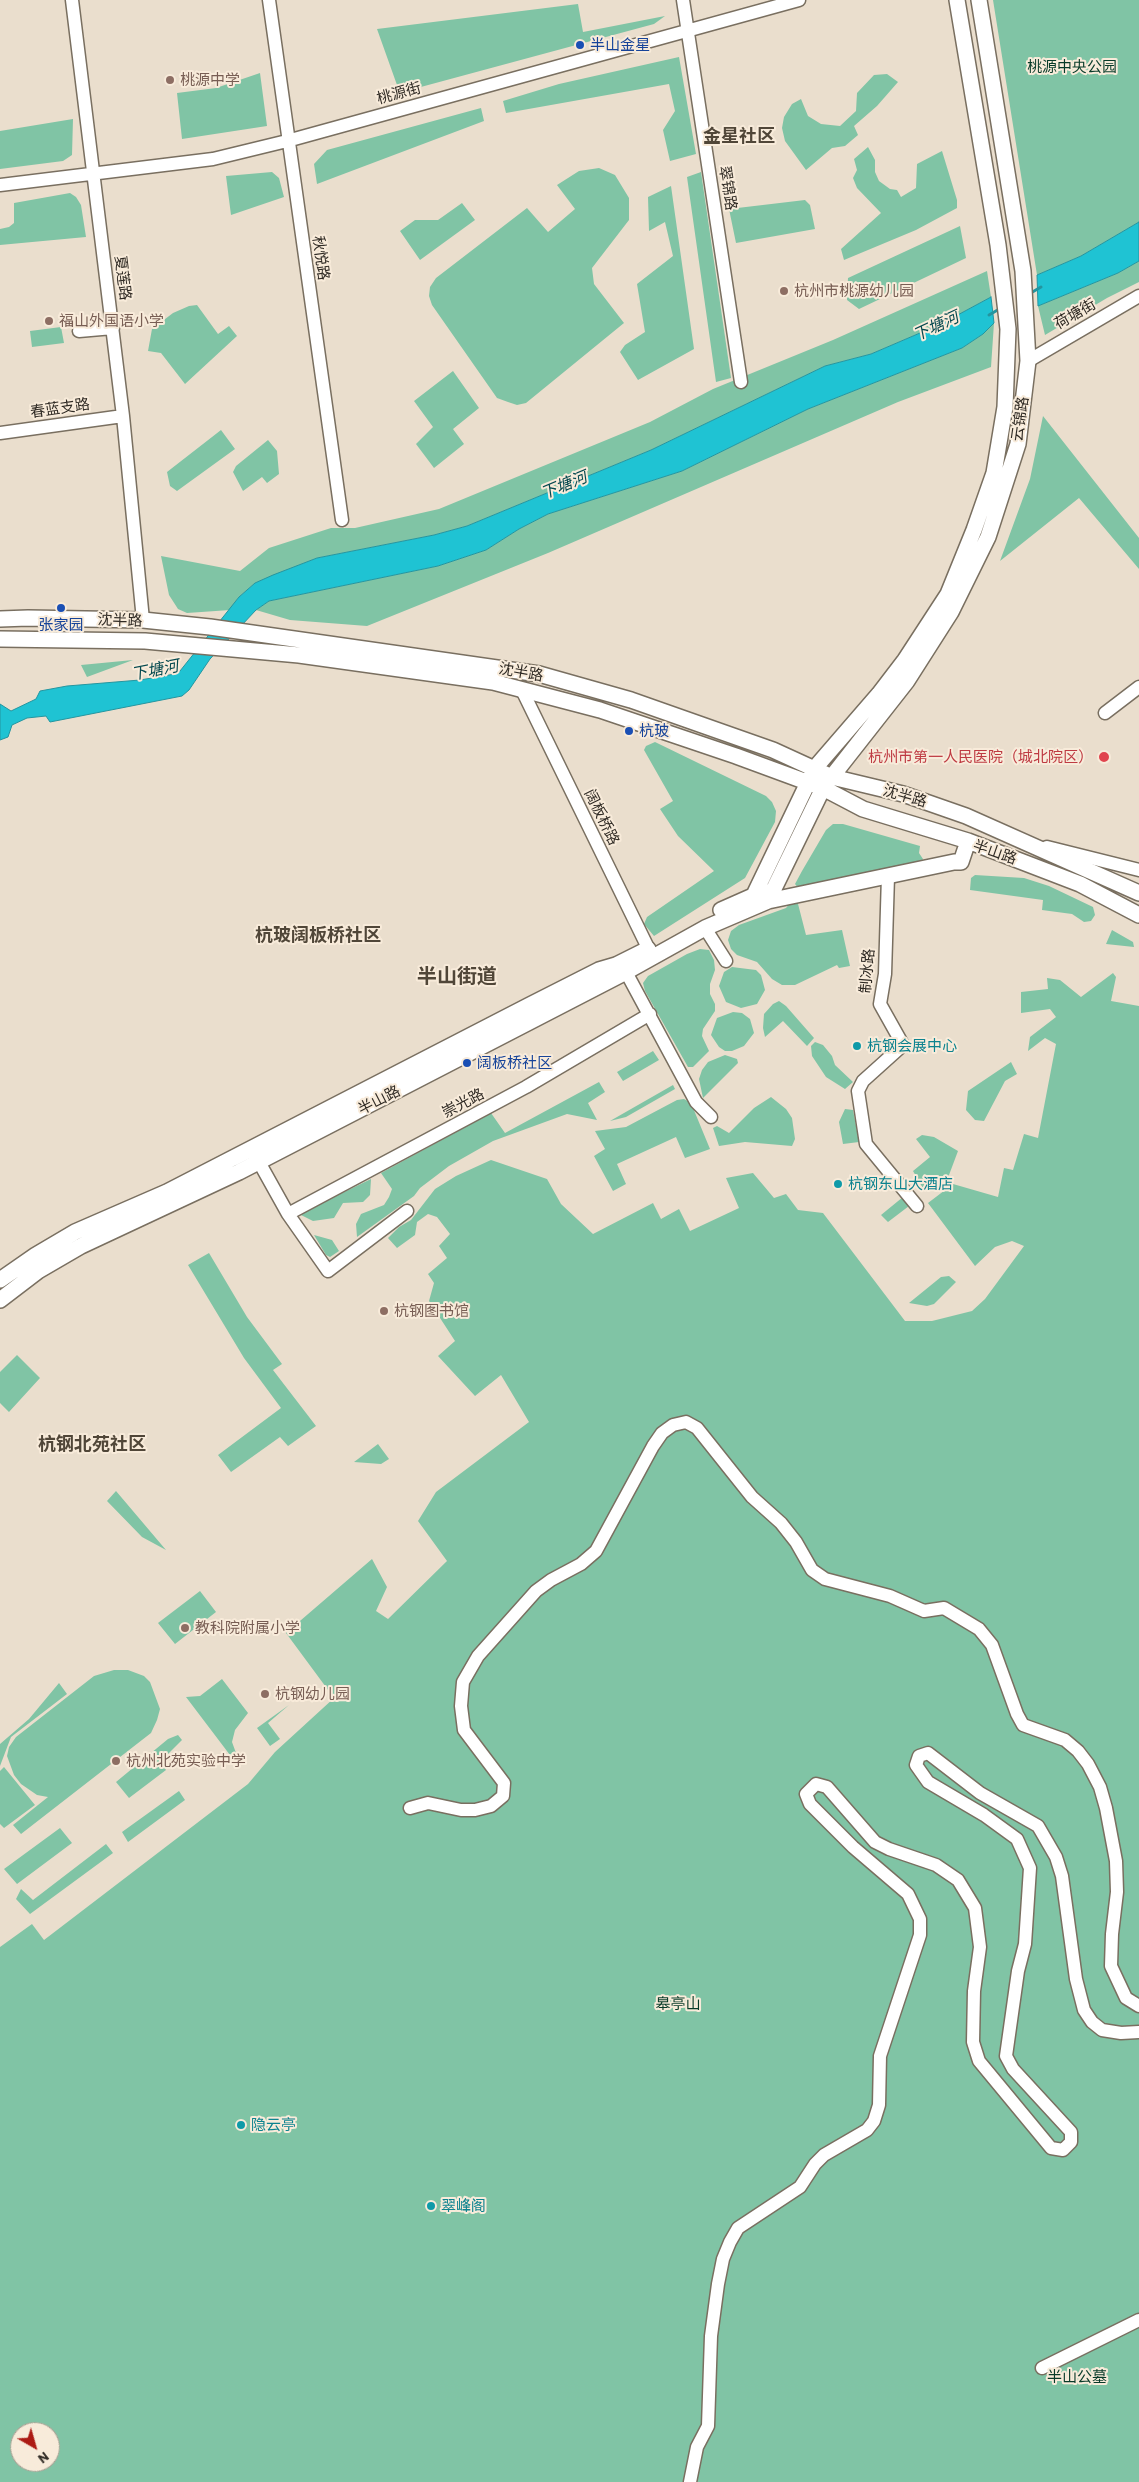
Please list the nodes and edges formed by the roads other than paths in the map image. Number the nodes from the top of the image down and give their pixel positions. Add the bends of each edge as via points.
1 (72, 0) edge
2 (269, 0) edge
3 (683, 0) edge
4 (799, 0) edge
5 (958, 0) edge
6 (979, 0) edge
7 (688, 31) junction
8 (287, 141) junction
9 (94, 173) junction
10 (0, 184) edge
11 (1139, 296) edge
12 (113, 328) junction
13 (79, 331) dead end
14 (1028, 361) junction
15 (741, 382) dead end
16 (124, 416) junction
17 (0, 433) edge
18 (342, 520) dead end
19 (0, 619) edge
20 (143, 620) junction
21 (0, 639) edge
22 (522, 690) junction
23 (1135, 691) edge
24 (1105, 713) dead end
25 (815, 768) junction
26 (828, 782) junction
27 (807, 783) junction
28 (1017, 838) junction
29 (968, 841) junction
30 (1139, 870) edge
31 (888, 876) junction
32 (1139, 893) edge
33 (761, 899) junction
34 (1139, 915) edge
35 (705, 928) junction
36 (651, 953) junction
37 (726, 961) dead end
38 (626, 972) junction
39 (650, 1014) junction
40 (712, 1117) dead end
41 (259, 1162) junction
42 (917, 1206) dead end
43 (408, 1210) dead end
44 (288, 1214) junction
45 (0, 1280) edge
46 (0, 1300) edge
47 (410, 1808) dead end
48 (1139, 2006) edge
49 (1139, 2032) edge
50 (1139, 2320) edge
51 (1042, 2368) dead end
52 (690, 2482) edge

1 - 9 street, 夏莲路
2 - 8 street, 秋悦路
3 - 7 street, 翠锦路
4 - 7 street, 桃源街
5 - 25 main road, 云锦路 via 1008,329 1005,408 994,473 948,594 885,687
6 - 14 main road, 云锦路 via 1023,282
7 - 8 street, 桃源街
7 - 15 street, 翠锦路
8 - 9 street, 桃源街 via 213,159
8 - 18 street, 秋悦路
9 - 10 street, 桃源街
9 - 12 street, 夏莲路
11 - 14 street, 荷塘街
12 - 13 street
12 - 16 street, 夏莲路
14 - 26 main road, 云锦路 via 1018,444 988,537 951,612 912,673
16 - 17 street, 春蓝支路
16 - 20 street, 夏莲路
19 - 20 main road, 沈半路
20 - 25 main road, 沈半路 via 539,674 631,700
21 - 22 main road, 沈半路 via 120,640 299,655 477,679
22 - 27 main road, 沈半路 via 600,710
22 - 36 street, 阔板桥路
23 - 24 street
25 - 26 main road, 沈半路
25 - 27 main road
26 - 27 main road, 沈半路
26 - 28 main road, 沈半路 via 903,794
26 - 29 main road, 沈半路 via 863,809
26 - 33 main road via 776,887
27 - 33 main road
28 - 30 street, 半山路
28 - 32 main road, 半山路
29 - 31 main road, 半山路 via 961,862
29 - 34 main road, 半山路 via 1080,884
31 - 33 main road, 半山路
31 - 42 street, 制冰路 via 885,974 880,1004 903,1045 863,1081 858,1091 866,1144
33 - 35 main road, 半山路
33 - 36 main road, 半山路
35 - 36 main road, 半山路
35 - 37 street
36 - 38 main road, 半山路
36 - 45 main road, 半山路 via 599,970 167,1192 75,1232
38 - 39 street
38 - 41 main road, 半山路
39 - 40 street via 696,1102
39 - 44 street, 崇光路 via 526,1087
41 - 44 street
41 - 46 main road, 半山路 via 81,1246 38,1271
43 - 44 street via 328,1271
47 - 48 street via 428,1803 475,1810 491,1806 503,1796 504,1783 464,1730 463,1682 478,1656 536,1591 596,1551 653,1446 673,1425 686,1422 697,1428 752,1497 781,1523 812,1570 825,1579 890,1596 924,1611 944,1608 979,1629 992,1645 1023,1725 1065,1740 1083,1757 1100,1787 1112,1832 1117,1892 1111,1966 1126,1998
49 - 52 street via 1102,2030 1084,2010 1076,1979 1062,1876 1056,1857 1038,1826 980,1793 928,1753 918,1756 916,1765 928,1782 1017,1839 1030,1868 1025,1944 1006,2056 1071,2132 1071,2142 1063,2150 1051,2148 979,2061 974,2042 974,1991 980,1947 975,1908 958,1880 936,1864 875,1842 827,1787 816,1784 806,1794 810,1804 853,1847 908,1894 920,1919 920,1935 880,2056 879,2105 874,2121 867,2130 824,2155 800,2187 738,2228 730,2242 723,2259 711,2336 708,2426 697,2447
50 - 51 street

